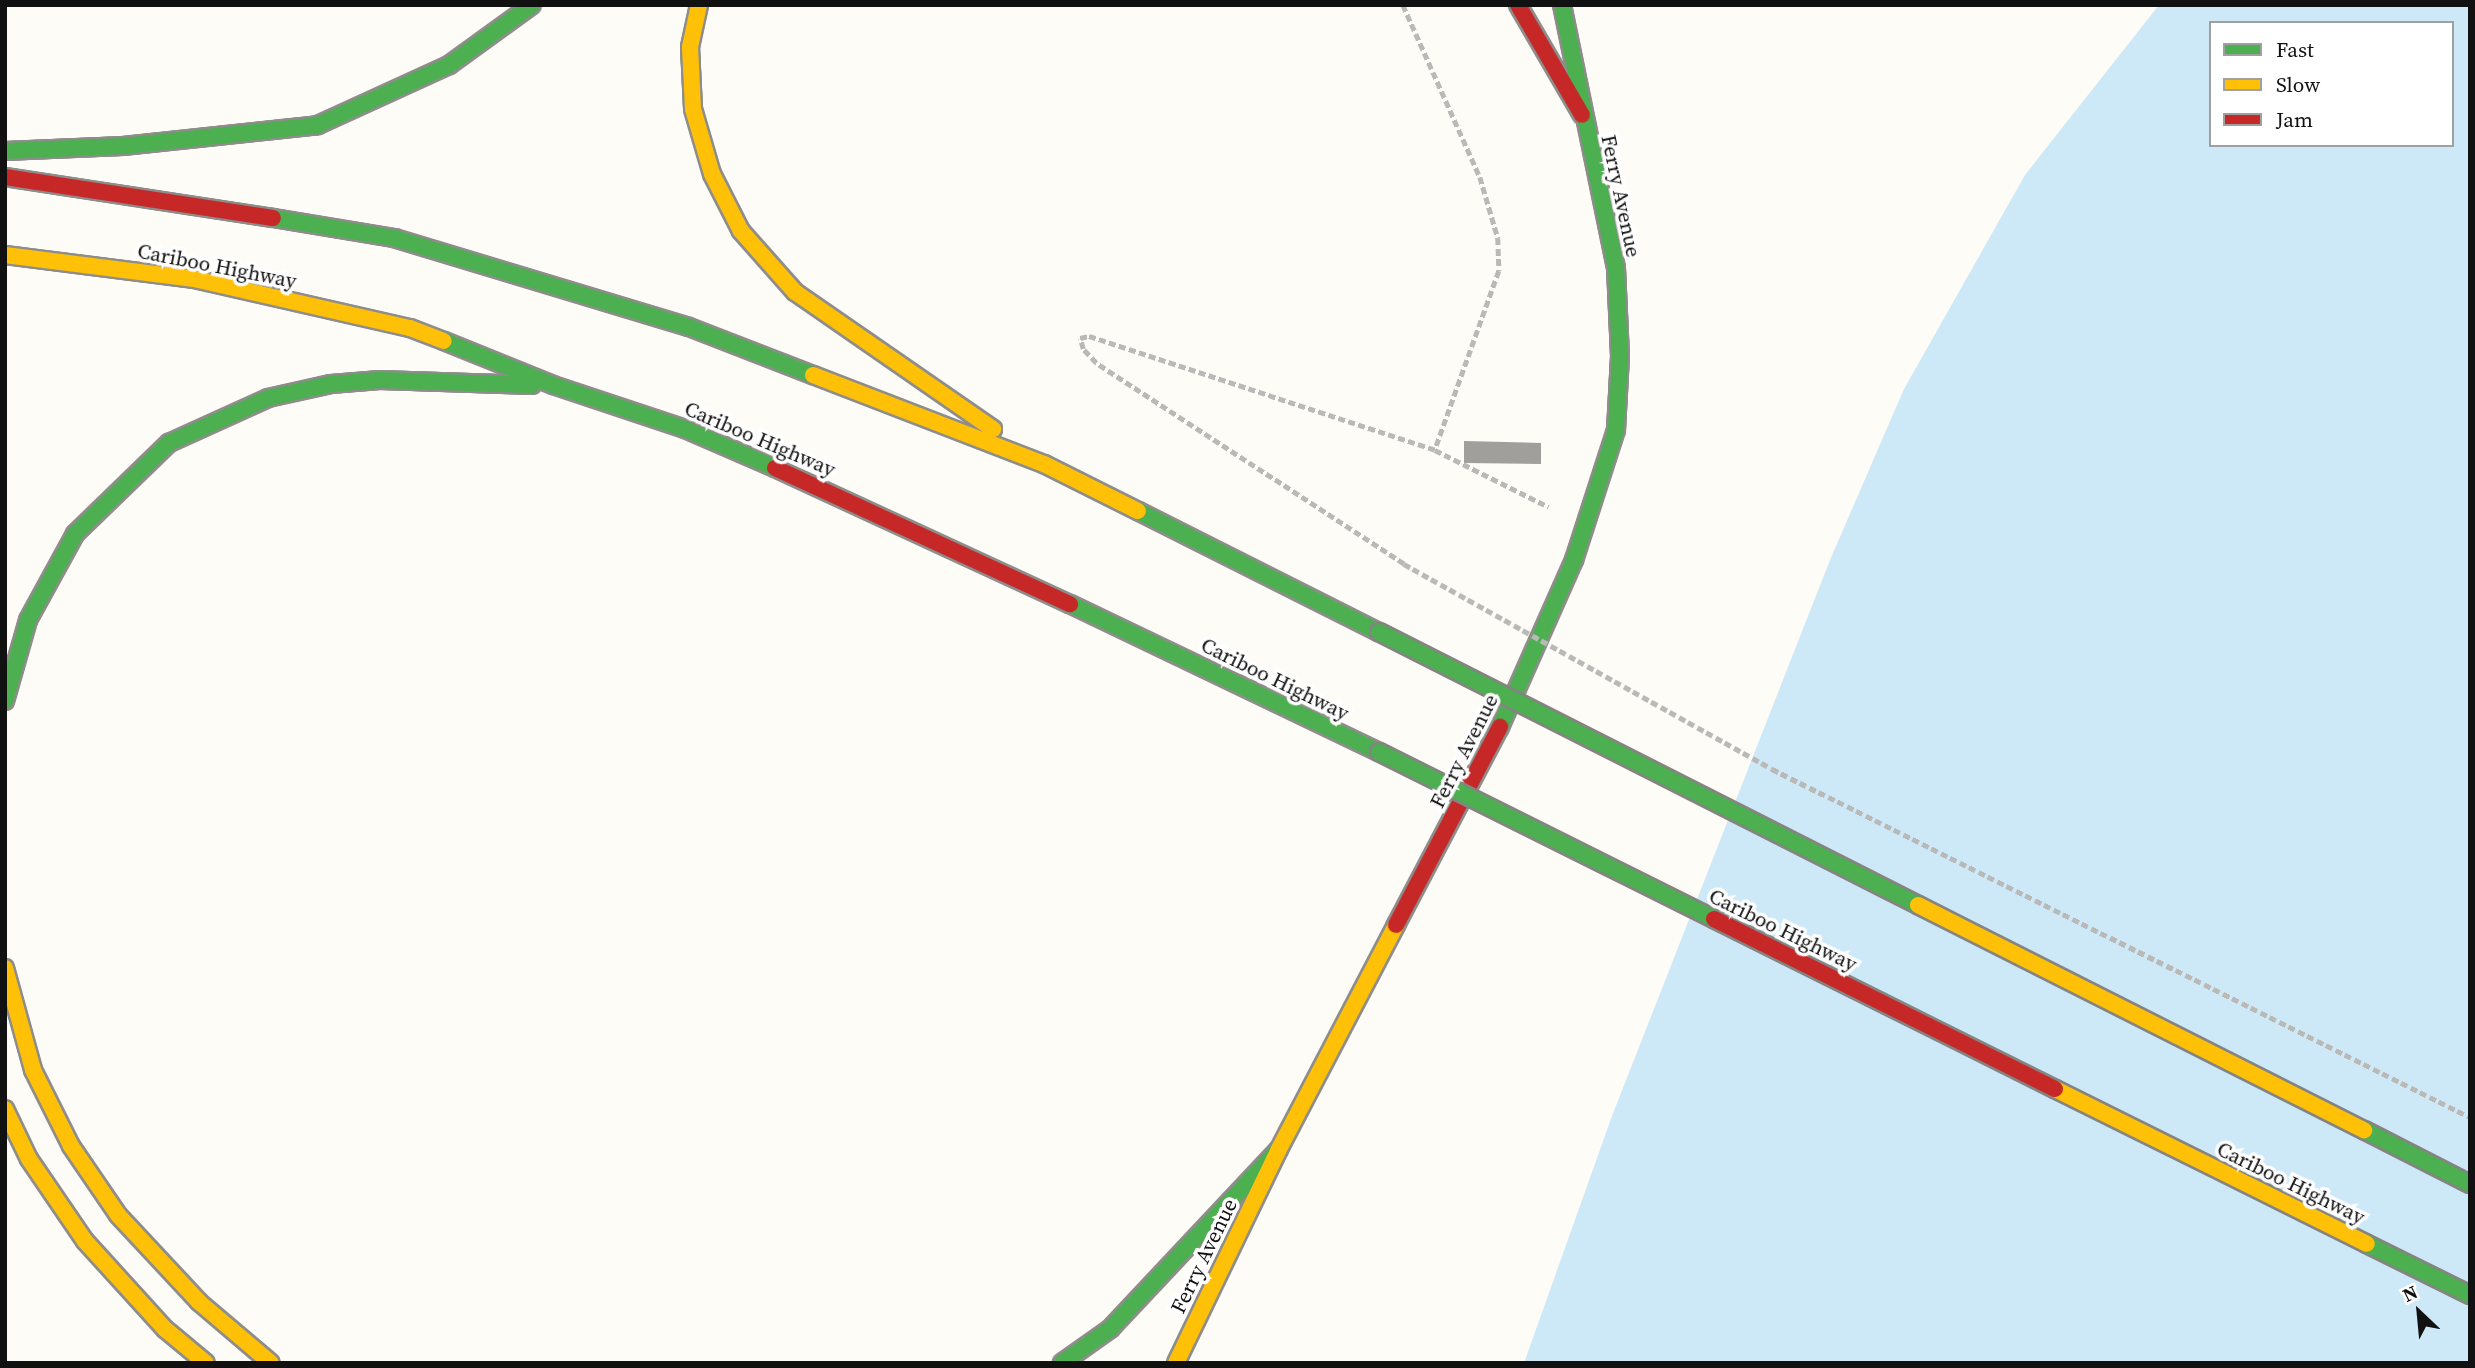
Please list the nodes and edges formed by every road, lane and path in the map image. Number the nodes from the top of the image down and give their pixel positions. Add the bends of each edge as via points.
1 (532, 5) edge
2 (699, 5) edge
3 (1403, 5) edge
4 (1518, 5) edge
5 (1562, 5) edge
6 (1582, 115) junction
7 (5, 151) edge
8 (5, 177) edge
9 (5, 255) edge
10 (553, 385) junction
11 (1435, 450) junction
12 (1044, 464) junction
13 (1586, 525) junction
14 (5, 701) edge
15 (5, 968) edge
16 (5, 1109) edge
17 (2470, 1117) edge
18 (1279, 1149) junction
19 (2470, 1184) edge
20 (2470, 1296) edge
21 (206, 1363) edge
22 (271, 1363) edge
23 (1062, 1363) edge
24 (1176, 1363) edge

1 - 7 main road via 449,65 318,125 123,146
2 - 12 main road via 690,47 693,109 712,174 741,231 794,292
3 - 11 path via 1480,177 1498,238 1499,271
4 - 6 main road
5 - 6 main road, Ferry Avenue
6 - 13 main road, Ferry Avenue via 1616,268 1620,356 1616,430
8 - 12 main road via 99,188 394,238 689,327
9 - 10 main road, Cariboo Highway via 194,279 410,328
10 - 14 main road via 380,380 331,384 268,398 169,443 75,534 27,620
10 - 20 main road, Cariboo Highway, bridge via 685,429 875,510 1379,752
11 - 13 path
11 - 17 path, bridge via 1089,336 1080,338 1096,363 1404,564 1772,769
12 - 19 main road, bridge
13 - 18 main road, Ferry Avenue via 1503,724
15 - 22 main road via 33,1070 71,1146 118,1215 199,1302
16 - 21 main road via 29,1158 85,1241 165,1329
18 - 23 main road via 1110,1329
18 - 24 main road, Ferry Avenue

